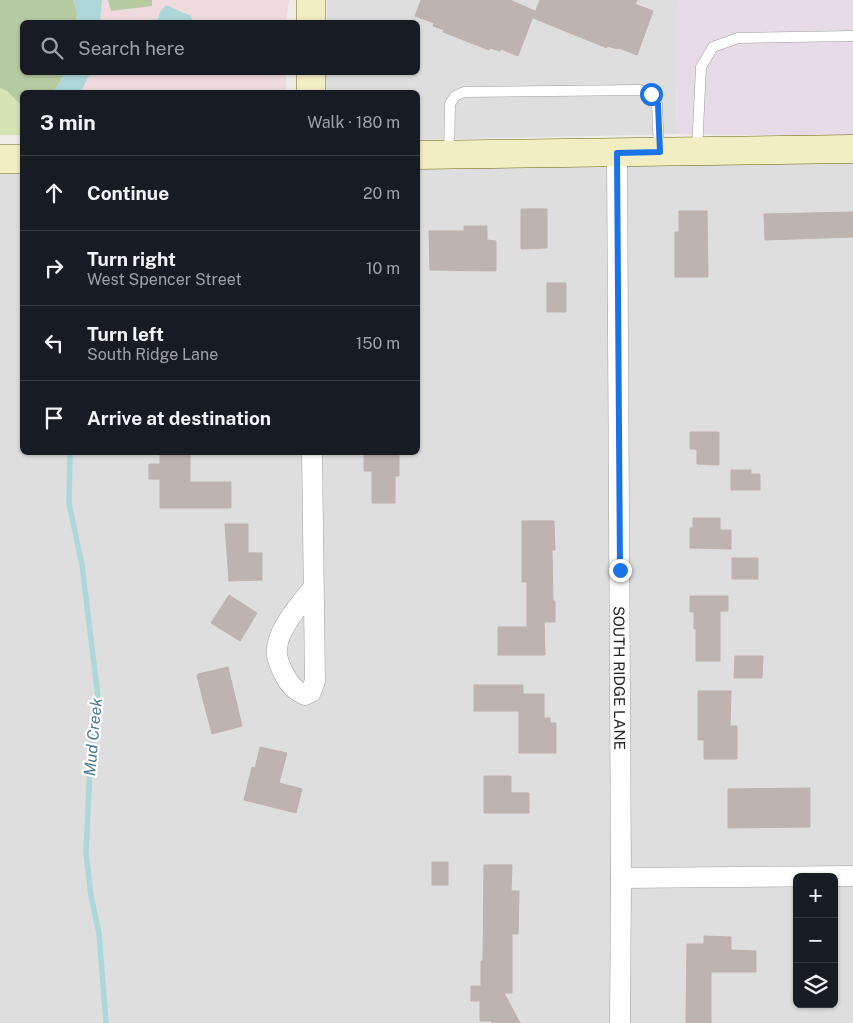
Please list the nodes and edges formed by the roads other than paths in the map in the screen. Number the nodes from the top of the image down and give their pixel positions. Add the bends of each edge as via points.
1 (311, 0) edge
2 (311, 20) edge
3 (853, 36) edge
4 (311, 75) edge
5 (311, 90) edge
6 (853, 149) edge
7 (660, 152) junction
8 (696, 152) junction
9 (617, 153) junction
10 (420, 155) edge
11 (449, 155) junction
12 (0, 159) edge
13 (20, 159) edge
14 (312, 455) edge
15 (313, 588) dead end
16 (853, 876) edge
17 (621, 878) junction
18 (620, 1023) edge

1 - 2 street
3 - 8 lane via 738,38 713,46 701,67
4 - 5 street
6 - 8 street
7 - 8 street
7 - 9 street
7 - 11 lane via 658,104 651,94 640,90 464,92 455,96 450,104
9 - 11 street
9 - 17 street, SOUTH RIDGE LANE
10 - 11 street
12 - 13 street
14 - 15 street
16 - 17 street
17 - 18 street, SOUTH RIDGE LANE

